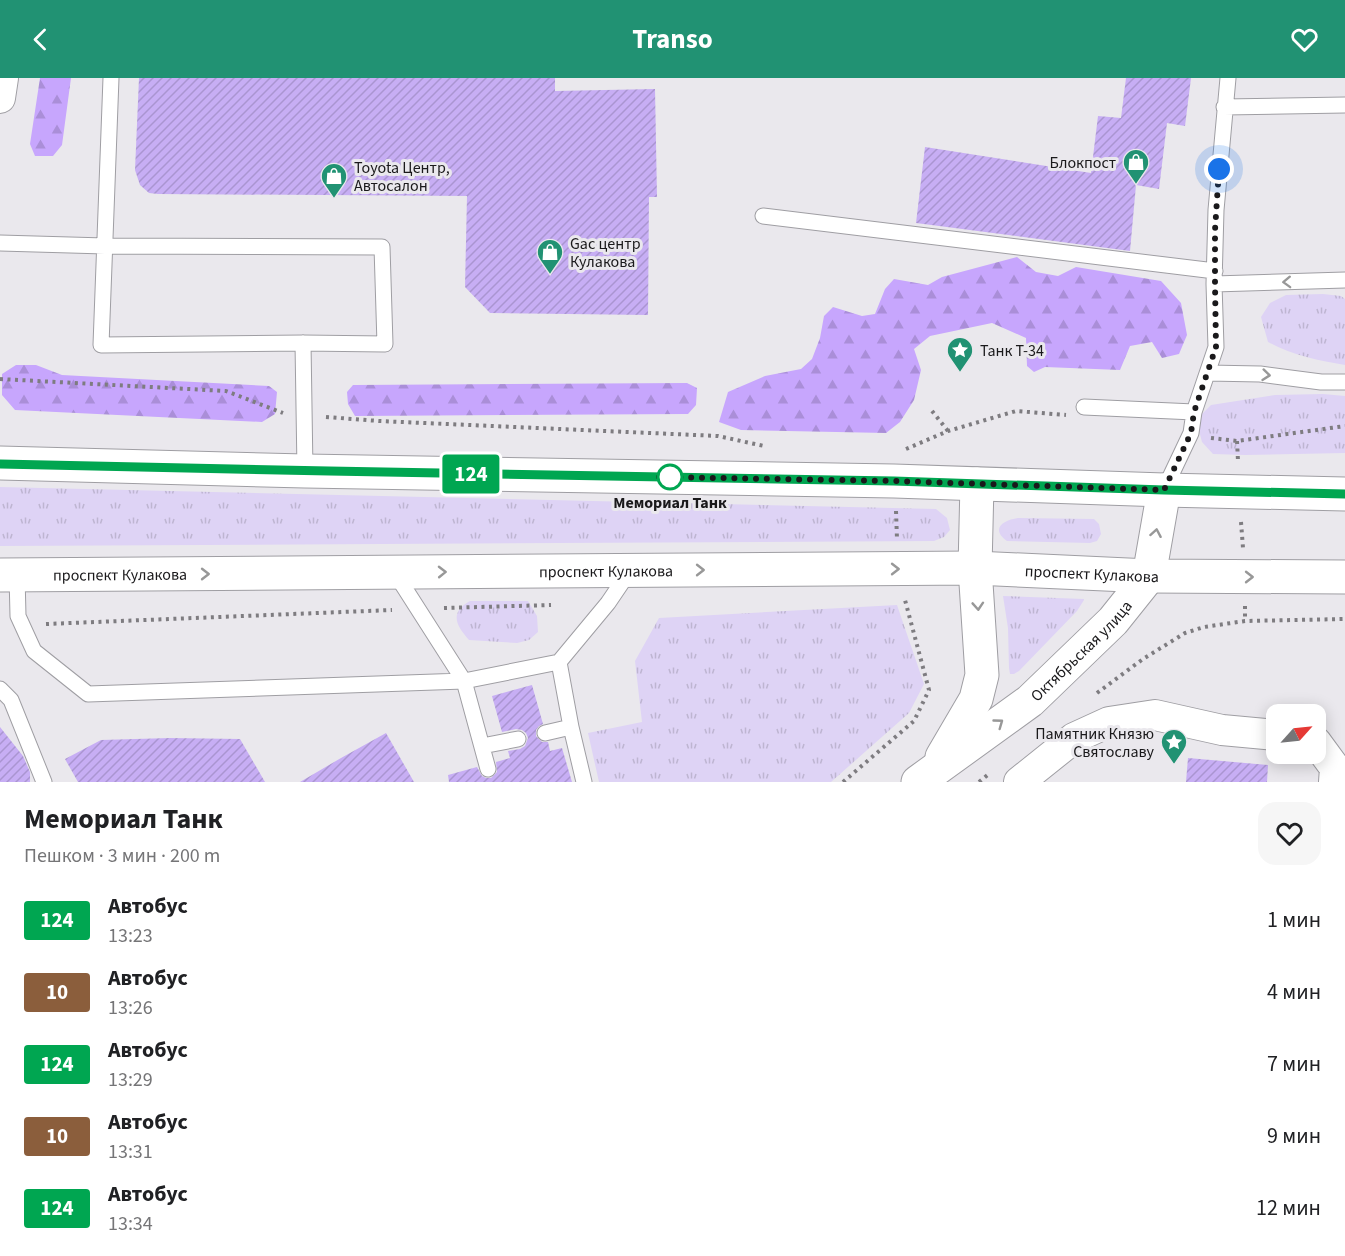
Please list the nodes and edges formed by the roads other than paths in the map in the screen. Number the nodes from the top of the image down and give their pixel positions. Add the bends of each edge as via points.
1 (3, 78) edge
2 (111, 78) edge
3 (1227, 78) edge
4 (0, 98) edge
5 (1345, 105) edge
6 (1224, 107) junction
7 (763, 216) dead end
8 (0, 243) edge
9 (105, 246) junction
10 (1215, 278) junction
11 (1345, 280) edge
12 (303, 343) junction
13 (1208, 374) junction
14 (1345, 382) edge
15 (1084, 407) dead end
16 (1194, 412) junction
17 (0, 464) edge
18 (305, 471) junction
19 (977, 484) junction
20 (1164, 490) junction
21 (1345, 494) edge
22 (975, 568) junction
23 (630, 570) junction
24 (395, 573) junction
25 (9, 575) edge
26 (1149, 576) junction
27 (1211, 576) junction
28 (1345, 577) edge
29 (1113, 621) junction
30 (559, 662) junction
31 (464, 681) junction
32 (0, 689) edge
33 (571, 727) junction
34 (545, 733) dead end
35 (1266, 734) edge
36 (518, 739) dead end
37 (482, 746) junction
38 (1326, 756) edge
39 (488, 769) dead end
40 (926, 775) edge
41 (1005, 777) edge
42 (44, 782) edge
43 (584, 782) edge
44 (1334, 782) edge

1 - 4 street
2 - 9 lane
3 - 6 lane
5 - 6 lane
6 - 10 lane
7 - 10 lane
8 - 9 lane
9 - 12 lane via 101,345
9 - 12 lane via 382,247 385,344
11 -> 10 lane
10 - 13 lane via 1216,347
12 - 18 lane
13 -> 14 lane via 1260,374
13 - 16 lane
15 - 16 lane
16 - 20 lane via 1191,433
17 - 18 main road
18 - 19 main road
19 - 20 main road
19 - 22 main road, Октябрьская улица
20 - 21 main road
26 -> 20 main road, Октябрьская улица
23 -> 22 main road, проспект Кулакова
22 - 26 main road, проспект Кулакова
22 -> 40 main road, Октябрьская улица via 982,675 976,699
24 -> 23 main road, проспект Кулакова
23 - 30 lane
25 -> 24 main road, проспект Кулакова
24 - 31 lane
25 - 31 lane via 18,616 34,651 88,694
26 - 27 main road, проспект Кулакова
26 - 29 main road, Октябрьская улица
27 -> 28 main road, проспект Кулакова
27 - 29 main road, проспект Кулакова via 1167,591
40 -> 29 main road, Октябрьская улица via 1030,701
30 - 31 lane
30 - 33 lane
31 - 37 lane
32 - 42 lane via 11,700
33 - 34 lane
33 - 43 lane
35 - 41 street via 1222,730 1155,715 1109,722
36 - 37 lane
37 - 39 lane
38 - 44 street via 1335,768

